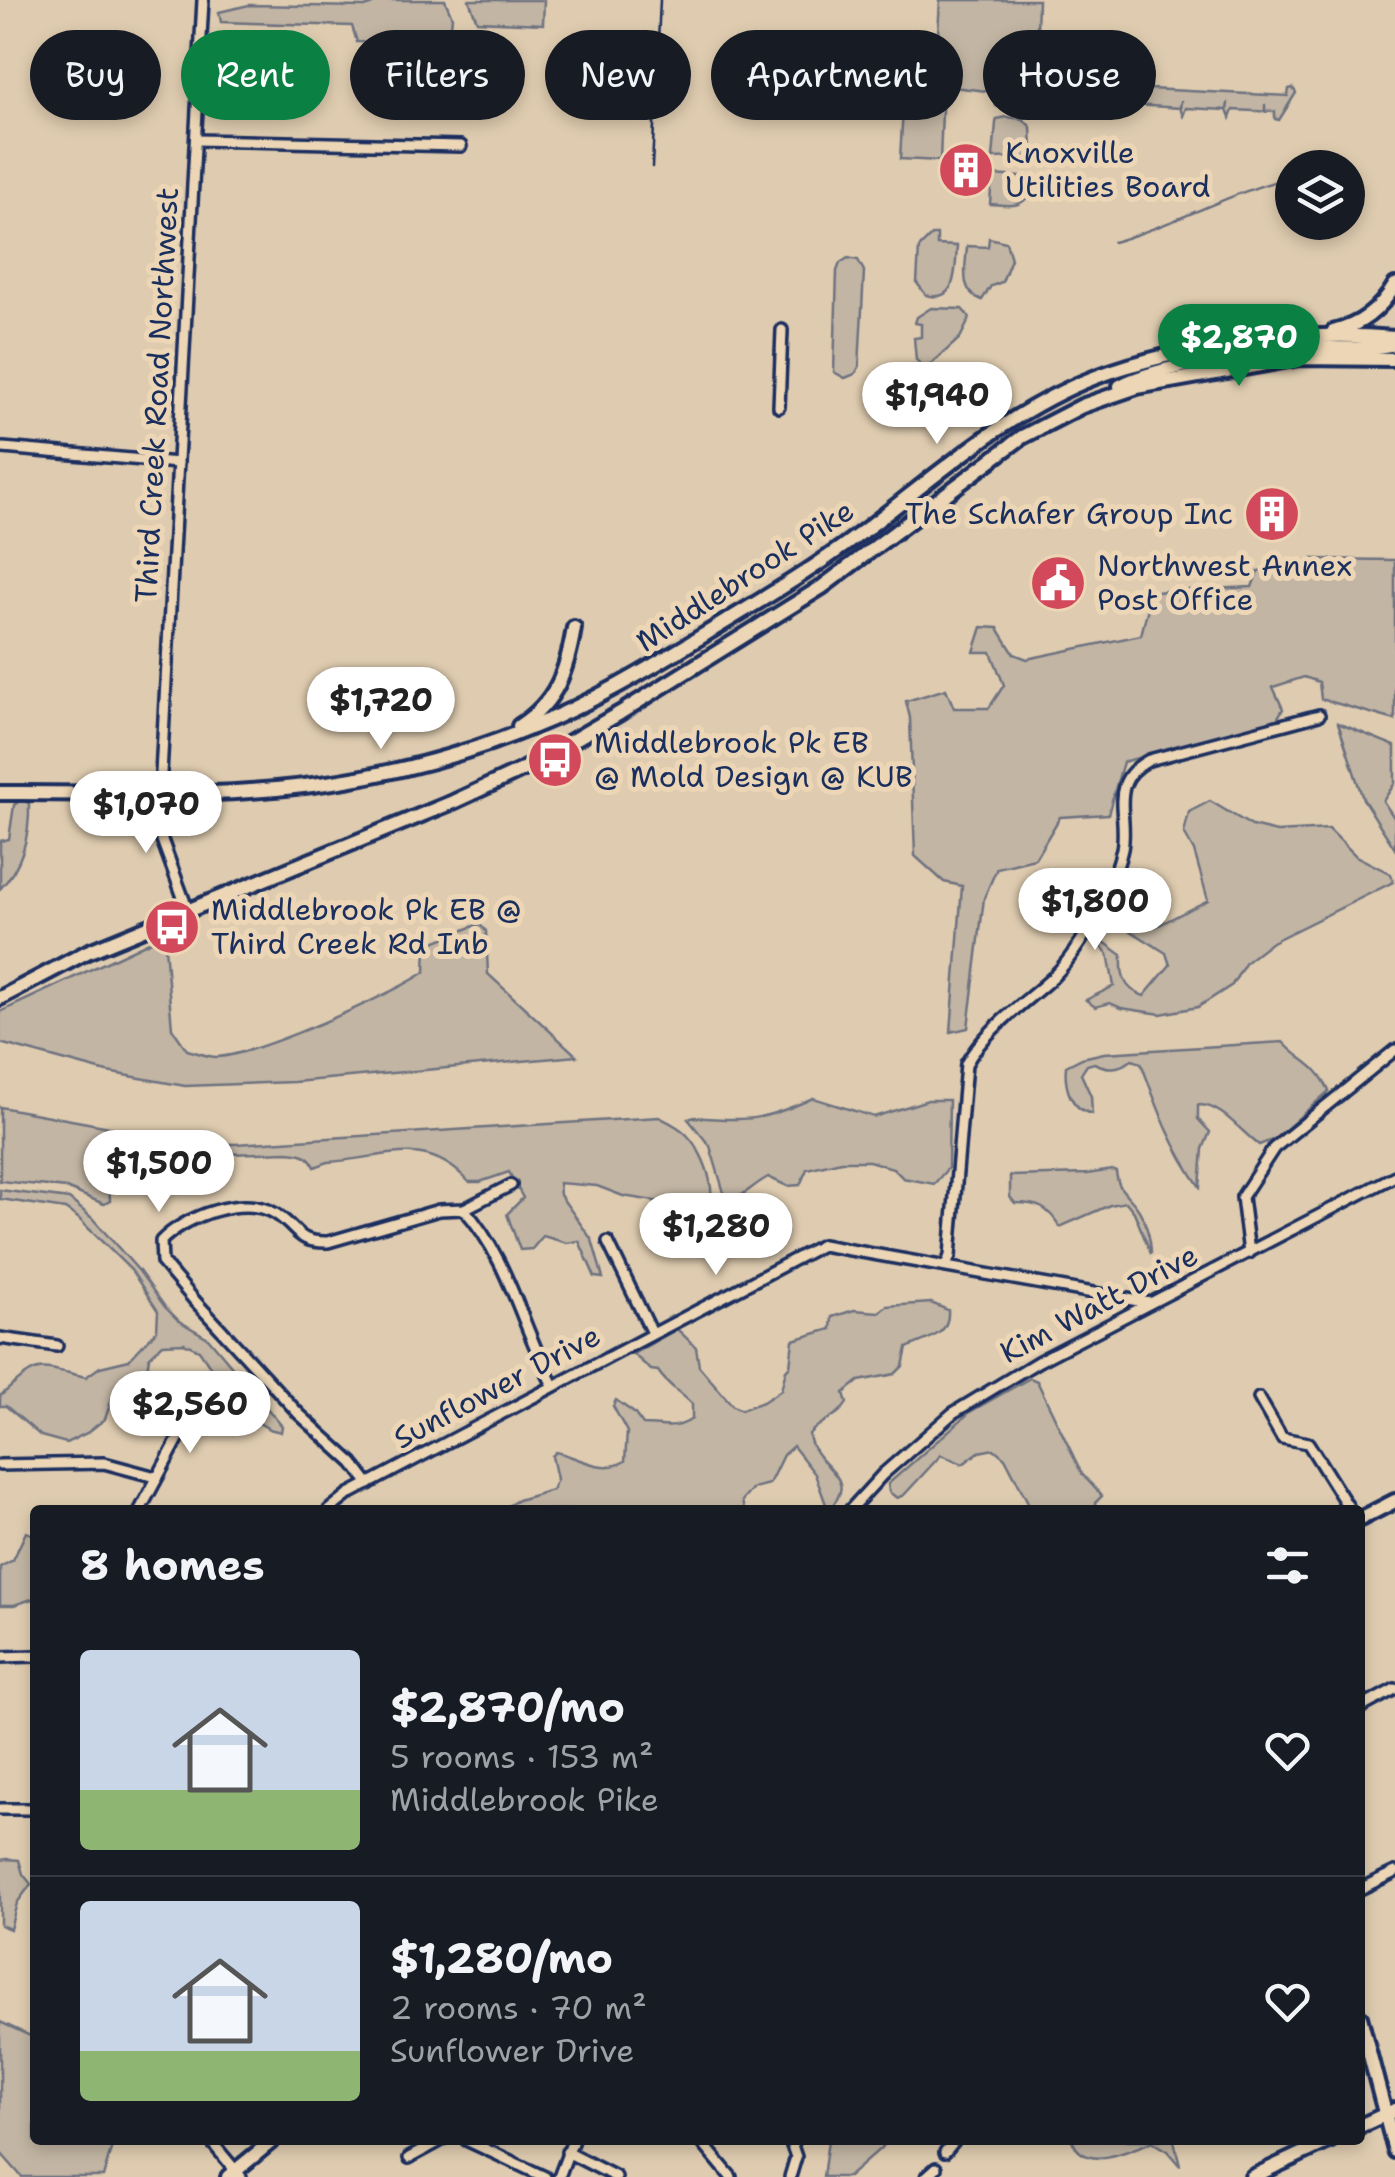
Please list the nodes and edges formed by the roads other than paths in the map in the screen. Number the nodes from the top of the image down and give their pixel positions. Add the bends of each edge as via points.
1 (203, 0) edge
2 (196, 140) junction
3 (461, 146) dead end
4 (1395, 285) edge
5 (782, 330) dead end
6 (1306, 338) junction
7 (1395, 341) edge
8 (1395, 358) edge
9 (1082, 406) junction
10 (779, 407) dead end
11 (3, 448) dead end
12 (178, 463) junction
13 (574, 628) dead end
14 (1319, 715) dead end
15 (493, 742) junction
16 (0, 792) edge
17 (160, 792) junction
18 (186, 908) junction
19 (0, 998) edge
20 (1395, 1050) edge
21 (1395, 1176) edge
22 (511, 1185) dead end
23 (464, 1210) junction
24 (608, 1242) dead end
25 (1249, 1253) junction
26 (946, 1266) junction
27 (1150, 1302) junction
28 (652, 1333) junction
29 (0, 1338) edge
30 (57, 1346) dead end
31 (553, 1386) junction
32 (1260, 1398) dead end
33 (191, 1416) dead end
34 (0, 1465) edge
35 (156, 1477) junction
36 (368, 1484) junction
37 (1395, 1501) edge
38 (142, 1505) edge
39 (336, 1505) edge
40 (855, 1505) edge
41 (1347, 1505) edge
42 (1365, 1516) edge
43 (30, 1656) edge
44 (0, 1657) edge
45 (1395, 1689) edge
46 (1365, 1705) edge
47 (0, 1810) edge
48 (30, 1810) edge
49 (1395, 1872) edge
50 (1365, 1886) edge
51 (1365, 2033) edge
52 (1390, 2112) edge
53 (1365, 2124) edge
54 (214, 2145) edge
55 (268, 2145) edge
56 (433, 2145) edge
57 (477, 2145) edge
58 (570, 2145) edge
59 (704, 2145) edge
60 (792, 2145) edge
61 (950, 2145) edge
62 (1320, 2145) edge
63 (1395, 2151) edge
64 (567, 2152) junction
65 (944, 2152) dead end
66 (409, 2158) dead end
67 (936, 2168) dead end
68 (235, 2175) edge
69 (545, 2177) edge
70 (559, 2177) edge
71 (616, 2177) edge
72 (731, 2177) edge
73 (790, 2177) edge
74 (926, 2177) edge
75 (1252, 2177) edge

1 - 2 street, Third Creek Road Northwest
2 - 3 street
2 - 12 street, Third Creek Road Northwest
4 - 6 main road via 1352,327
5 - 10 street
6 - 7 main road, Middlebrook Pike
6 - 15 main road, Middlebrook Pike via 1140,362 1074,387 1016,417 810,570 618,687
7 - 9 main road via 1184,366 1136,378
8 - 9 main road, Middlebrook Pike via 1300,358 1138,387
9 - 18 main road, Middlebrook Pike via 1026,434 822,587 520,771
11 - 12 street
12 - 17 street, Third Creek Road Northwest
13 - 15 main road via 562,680 549,701
14 - 26 street via 1148,760 1130,774 1123,786 1123,846 1085,933 1057,973 979,1043 966,1064
15 - 17 main road via 387,773 312,785
16 - 17 main road
17 - 18 street, Third Creek Road Northwest via 162,840
18 - 19 main road, Middlebrook Pike
20 - 25 street via 1274,1148 1242,1197
21 - 25 street, Kim Watt Drive
22 - 23 street
23 - 31 street via 511,1287
23 - 36 street via 439,1210 312,1242 264,1209 212,1210 174,1227 161,1241 162,1262 195,1301
24 - 28 street
25 - 27 street, Kim Watt Drive
26 - 27 street, Sunflower Drive
26 - 28 street, Sunflower Drive via 822,1245
27 - 40 street, Kim Watt Drive via 954,1413
28 - 31 street, Sunflower Drive
29 - 30 street
31 - 36 street, Sunflower Drive
32 - 41 street via 1282,1438 1308,1443
33 - 35 street
34 - 35 street via 104,1463
35 - 38 street
36 - 39 street, Sunflower Drive
37 - 42 main road
43 - 44 street
45 - 46 street
47 - 48 street
49 - 50 street
51 - 52 main road
52 - 53 main road
52 - 63 main road
54 - 68 street
55 - 68 main road
56 - 66 street
57 - 69 street
58 - 64 street
59 - 72 street
60 - 73 street
61 - 65 street
62 - 75 main road
64 - 70 street
64 - 71 street
67 - 74 street

